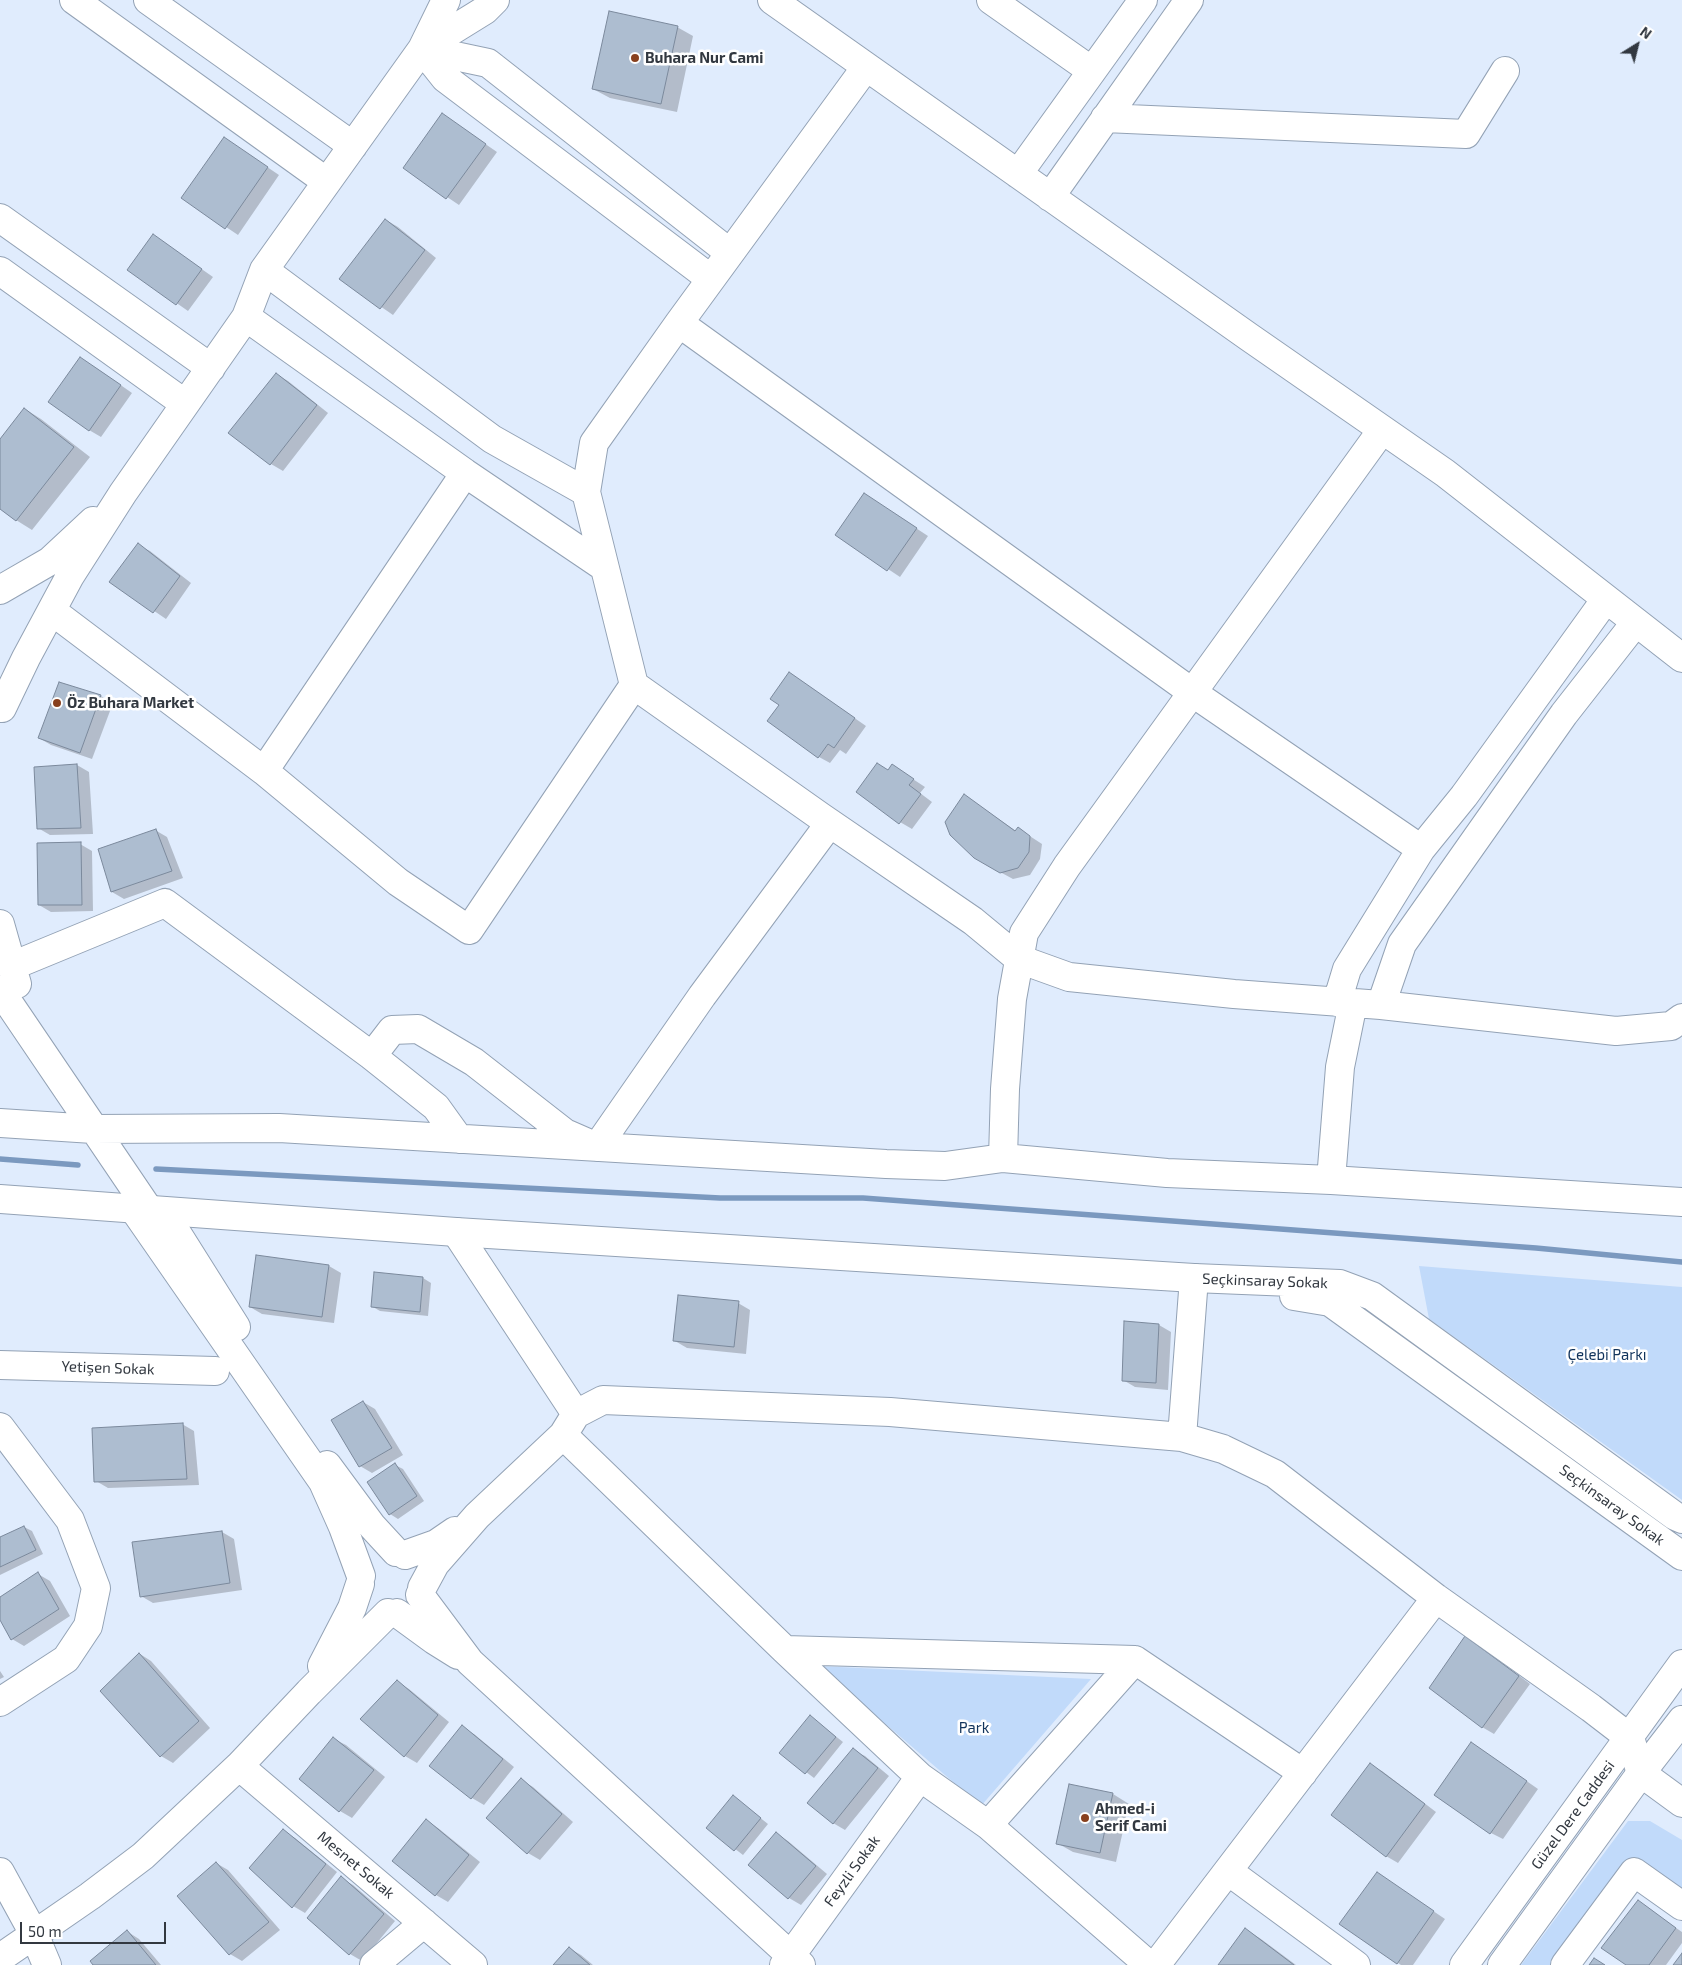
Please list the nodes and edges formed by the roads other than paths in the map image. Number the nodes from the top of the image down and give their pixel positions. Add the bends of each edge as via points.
1 (74, 0) edge
2 (148, 0) edge
3 (446, 0) edge
4 (495, 0) edge
5 (991, 0) edge
6 (1143, 0) edge
7 (1189, 0) edge
8 (786, 4) edge
9 (422, 48) junction
10 (866, 67) junction
11 (1092, 71) junction
12 (1505, 71) dead end
13 (1105, 118) junction
14 (353, 146) junction
15 (1018, 174) junction
16 (327, 182) junction
17 (1050, 197) junction
18 (0, 218) edge
19 (730, 252) junction
20 (264, 270) junction
21 (0, 271) edge
22 (711, 279) junction
23 (246, 317) junction
24 (679, 323) junction
25 (211, 368) junction
26 (184, 403) junction
27 (1382, 430) junction
28 (465, 473) junction
29 (586, 492) junction
30 (123, 493) junction
31 (604, 567) junction
32 (0, 590) edge
33 (1606, 599) junction
34 (52, 611) junction
35 (1636, 622) junction
36 (1682, 658) edge
37 (634, 684) junction
38 (1191, 692) junction
39 (1, 710) edge
40 (264, 771) junction
41 (830, 824) junction
42 (1422, 849) junction
43 (0, 924) edge
44 (1019, 959) junction
45 (6, 978) edge
46 (1345, 1002) junction
47 (1381, 1005) junction
48 (1682, 1018) edge
49 (372, 1056) junction
50 (0, 1123) edge
51 (93, 1129) junction
52 (459, 1139) junction
53 (597, 1147) junction
54 (1003, 1158) junction
55 (1331, 1180) junction
56 (0, 1199) edge
57 (1682, 1202) edge
58 (148, 1209) junction
59 (456, 1232) junction
60 (1194, 1278) junction
61 (0, 1365) edge
62 (215, 1371) dead end
63 (570, 1425) junction
64 (0, 1427) edge
65 (1182, 1437) junction
66 (477, 1516) junction
67 (1682, 1519) edge
68 (400, 1554) junction
69 (1682, 1556) edge
70 (361, 1580) junction
71 (421, 1591) junction
72 (1436, 1598) junction
73 (392, 1613) junction
74 (785, 1650) junction
75 (1135, 1660) junction
76 (470, 1662) junction
77 (1682, 1664) edge
78 (309, 1692) junction
79 (0, 1702) edge
80 (1682, 1720) edge
81 (1630, 1738) junction
82 (239, 1766) junction
83 (1303, 1773) junction
84 (1641, 1773) junction
85 (920, 1777) junction
86 (1675, 1798) edge
87 (988, 1825) junction
88 (1228, 1871) junction
89 (0, 1872) edge
90 (1682, 1906) edge
91 (424, 1923) junction
92 (34, 1934) junction
93 (0, 1958) edge
94 (792, 1962) edge
95 (47, 1965) edge
96 (374, 1965) edge
97 (473, 1965) edge
98 (1149, 1965) edge
99 (1156, 1965) edge
100 (1356, 1965) edge
101 (1464, 1965) edge
102 (1502, 1965) edge
103 (1566, 1965) edge

1 - 16 street
2 - 14 street
3 - 9 street
4 - 9 street
5 - 11 street
6 - 11 street
7 - 13 street
8 - 10 street
9 - 14 street
9 - 19 street via 488,63
9 - 22 street via 445,78
10 - 15 street
10 - 19 street
11 - 15 street
12 - 13 street via 1466,134
13 - 17 street
14 - 16 street
15 - 17 street
16 - 20 street
17 - 27 street
18 - 25 street
19 - 22 street
20 - 23 street
20 - 29 street via 492,439
21 - 26 street
22 - 24 street
23 - 25 street
23 - 28 street
24 - 29 street via 594,443
24 - 38 street
25 - 26 street
26 - 30 street
27 - 33 street via 1445,473
27 - 38 street
28 - 31 street
28 - 40 street
29 - 31 street
30 - 32 street via 50,561
30 - 34 street via 70,576
31 - 37 street
33 - 35 street
33 - 42 street
34 - 39 street
34 - 40 street
35 - 36 street
35 - 47 street via 1564,714 1402,944
37 - 40 street via 469,930 398,882
37 - 41 street
38 - 42 street
38 - 44 street via 1024,933
41 - 44 street via 973,920
41 - 53 street via 702,996
42 - 46 street via 1347,969
43 - 45 street
44 - 46 street via 1069,977
44 - 54 street via 1012,999
45 - 49 street via 164,903
45 - 51 street via 34,1038
46 - 47 street
46 - 55 street
47 - 48 street via 1616,1031 1671,1026
49 - 52 street via 436,1107
49 - 53 street via 392,1030 418,1029 474,1062 565,1133
50 - 51 street
51 - 52 street via 279,1128
51 - 58 street
52 - 53 street
53 - 54 street via 906,1165 945,1166
54 - 55 street via 1167,1172
55 - 57 street
56 - 58 street
58 - 59 street
58 - 68 street via 298,1425 372,1526
58 - 70 street via 323,1482
59 - 60 street
59 - 63 street
60 - 65 street
60 - 67 street, Seçkinsaray Sokak via 1340,1284 1372,1296
60 - 69 street, Seçkinsaray Sokak via 1330,1302
61 - 62 street, Yetişen Sokak
63 - 65 street via 603,1400 890,1412
63 - 66 street
63 - 74 street
64 - 79 street via 70,1520 96,1588 88,1626 66,1659
65 - 72 street via 1223,1449 1275,1474
66 - 68 street via 436,1544
66 - 71 street via 435,1564
68 - 70 street via 374,1557 364,1569
68 - 71 street via 413,1561 419,1569
70 - 73 street via 366,1601 372,1607
70 - 78 street via 352,1608
71 - 73 street via 410,1607
71 - 76 street
72 - 81 street
72 - 83 street
73 - 76 street
73 - 78 street
74 - 75 street
74 - 85 street
75 - 83 street
75 - 87 street
76 - 94 street
77 - 81 street, Güzel Dere Caddesi
78 - 82 street
80 - 84 street, Güzel Dere Caddesi
81 - 84 street
81 - 101 street, Güzel Dere Caddesi
82 - 91 street, Mesnet Sokak
82 - 92 street via 143,1856
83 - 88 street
84 - 86 street
84 - 102 street, Güzel Dere Caddesi
85 - 87 street
85 - 94 street, Feyzli Sokak
87 - 98 street
88 - 99 street
88 - 100 street
89 - 92 street
90 - 103 street via 1634,1872
91 - 96 street
91 - 97 street, Mesnet Sokak
92 - 93 street
92 - 95 street

